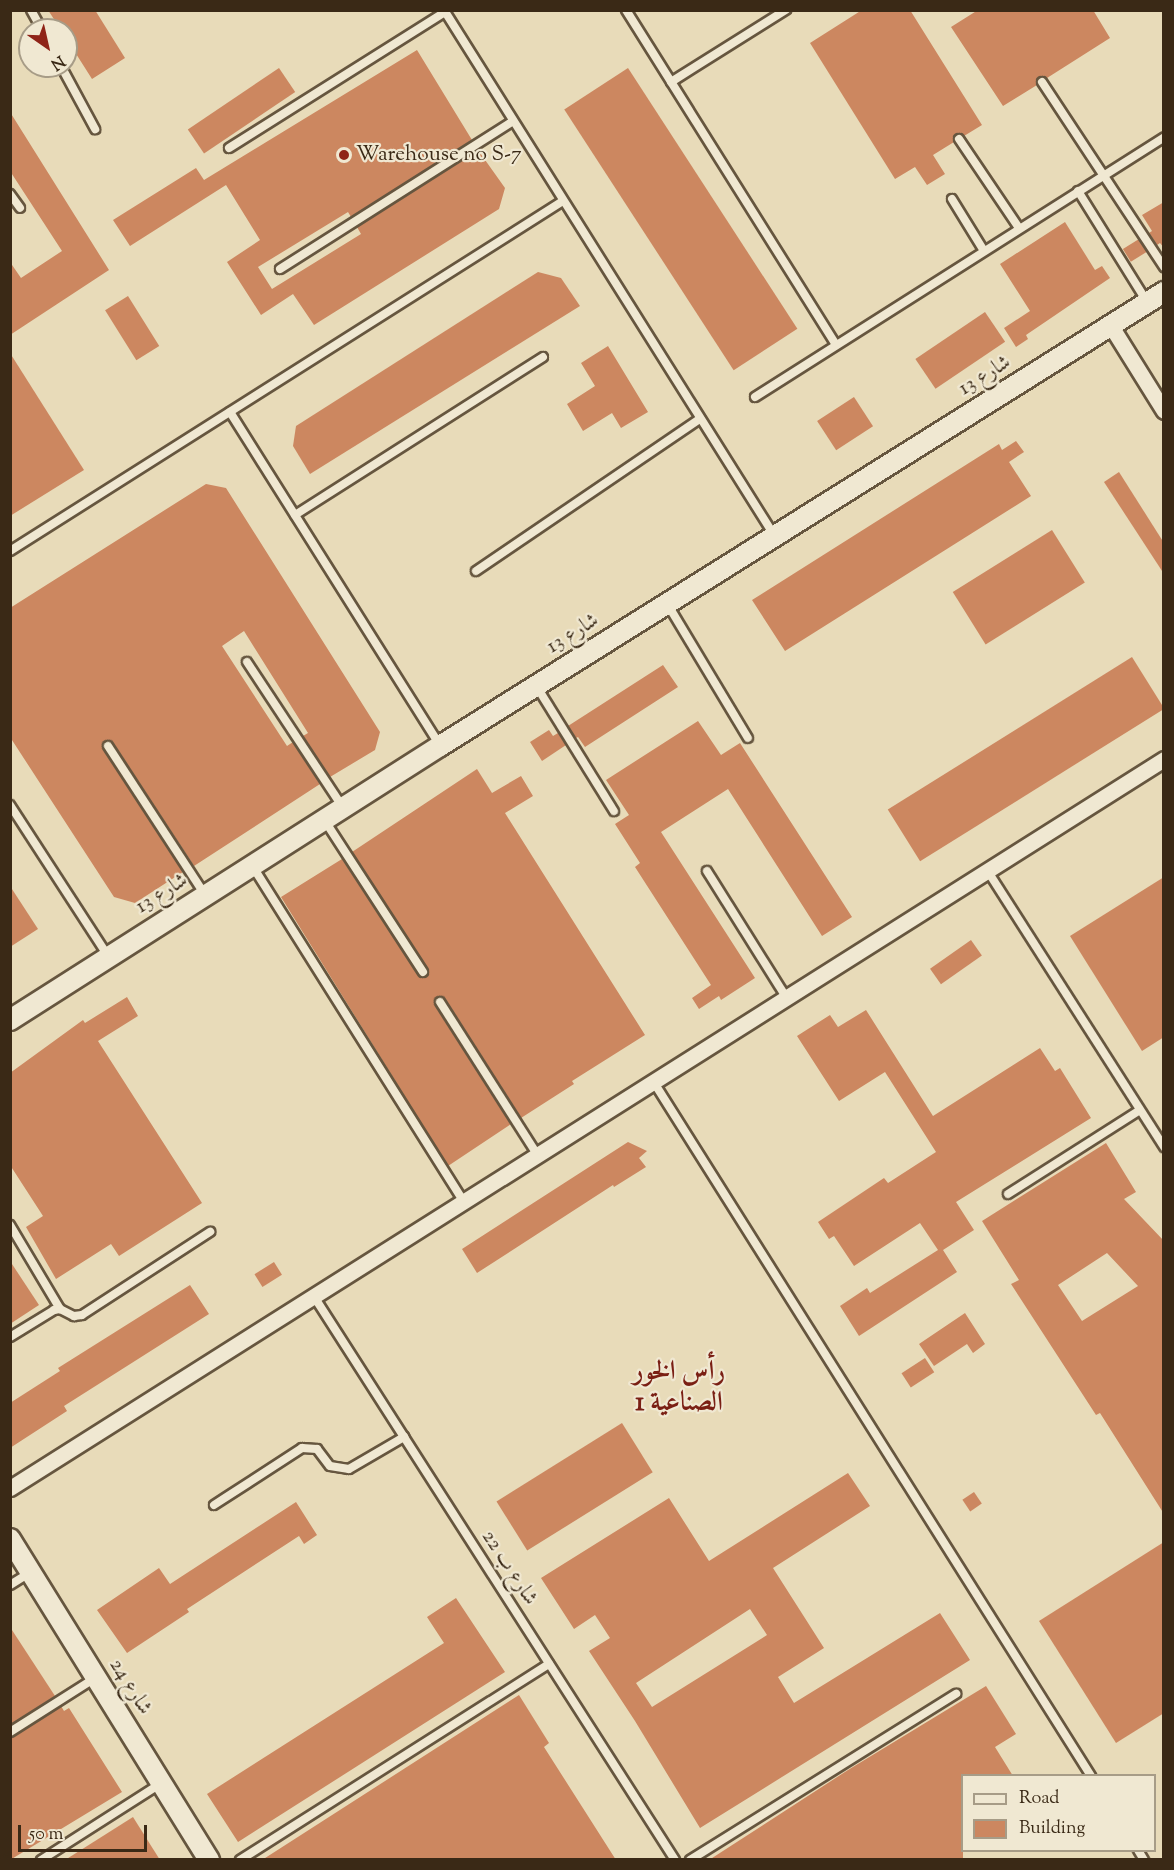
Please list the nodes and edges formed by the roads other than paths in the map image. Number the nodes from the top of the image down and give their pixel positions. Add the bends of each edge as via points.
1 (786, 10) edge
2 (444, 11) edge
3 (628, 11) edge
4 (67, 78) edge
5 (671, 82) junction
6 (1041, 82) dead end
7 (513, 121) junction
8 (95, 129) dead end
9 (1164, 137) edge
10 (959, 139) dead end
11 (229, 148) dead end
12 (1102, 176) junction
13 (1078, 191) junction
14 (10, 194) edge
15 (952, 199) dead end
16 (563, 201) junction
17 (20, 208) dead end
18 (1019, 228) junction
19 (984, 251) junction
20 (1164, 267) edge
21 (280, 269) dead end
22 (1156, 297) edge
23 (1111, 326) junction
24 (836, 345) junction
25 (543, 357) dead end
26 (755, 397) dead end
27 (1164, 411) edge
28 (230, 412) junction
29 (700, 419) junction
30 (295, 515) junction
31 (774, 536) junction
32 (10, 551) edge
33 (476, 571) dead end
34 (667, 604) junction
35 (248, 662) dead end
36 (536, 686) junction
37 (748, 738) dead end
38 (108, 746) dead end
39 (440, 746) junction
40 (1164, 759) edge
41 (10, 805) edge
42 (343, 808) junction
43 (614, 811) dead end
44 (324, 819) junction
45 (252, 865) junction
46 (987, 870) junction
47 (707, 871) dead end
48 (205, 895) junction
49 (108, 956) junction
50 (423, 972) dead end
51 (786, 997) junction
52 (440, 1002) dead end
53 (10, 1020) edge
54 (653, 1081) junction
55 (1140, 1110) junction
56 (1164, 1147) edge
57 (537, 1154) junction
58 (1008, 1194) dead end
59 (463, 1201) junction
60 (10, 1225) edge
61 (210, 1232) dead end
62 (313, 1295) junction
63 (60, 1310) junction
64 (10, 1337) edge
65 (404, 1437) junction
66 (10, 1488) edge
67 (214, 1504) dead end
68 (10, 1539) edge
69 (30, 1572) junction
70 (10, 1585) edge
71 (549, 1664) junction
72 (96, 1678) junction
73 (956, 1694) dead end
74 (10, 1732) edge
75 (1090, 1774) edge
76 (162, 1783) junction
77 (41, 1860) edge
78 (209, 1860) edge
79 (240, 1860) edge
80 (675, 1860) edge
81 (690, 1860) edge

1 - 5 lane
2 - 7 lane
2 - 11 lane
3 - 5 lane
4 - 8 lane
5 - 24 lane
6 - 12 lane
7 - 16 lane
7 - 21 lane
9 - 12 lane
10 - 18 lane
12 - 13 lane
12 - 20 lane
13 - 18 lane
13 - 22 lane
14 - 17 lane
15 - 19 lane
16 - 28 lane
16 - 29 lane
18 - 19 lane
19 - 24 lane
22 - 23 street, شارع 13
23 - 27 street
23 - 31 street, شارع 13
24 - 26 lane
25 - 30 lane
28 - 30 lane
28 - 32 lane
29 - 31 lane
29 - 33 lane
30 - 39 lane
31 - 34 street, شارع 13
34 - 36 street, شارع 13
34 - 37 lane
35 - 42 lane
36 - 39 street, شارع 13
36 - 43 lane
38 - 48 lane
39 - 42 street, شارع 13
40 - 46 street
41 - 49 lane
42 - 44 street, شارع 13
44 - 45 street, شارع 13
44 - 50 lane
45 - 48 street, شارع 13
45 - 59 lane
46 - 51 street
46 - 55 lane
47 - 51 lane
48 - 49 street, شارع 13
49 - 53 street, شارع 13
51 - 54 street
52 - 57 lane
54 - 57 street
54 - 75 lane
55 - 56 lane
55 - 58 lane
57 - 59 street
59 - 62 street
60 - 63 lane
61 - 63 lane via 81,1315 71,1316
62 - 65 lane, شارع ب 22
62 - 66 street
63 - 64 lane
65 - 67 lane via 349,1469 330,1466 317,1449 302,1448
65 - 71 lane, شارع ب 22
68 - 69 street, شارع 24
69 - 70 lane
69 - 72 street, شارع 24
71 - 79 lane
71 - 80 lane, شارع ب 22
72 - 74 lane
72 - 76 street, شارع 24
73 - 81 lane
76 - 77 lane
76 - 78 street, شارع 24

